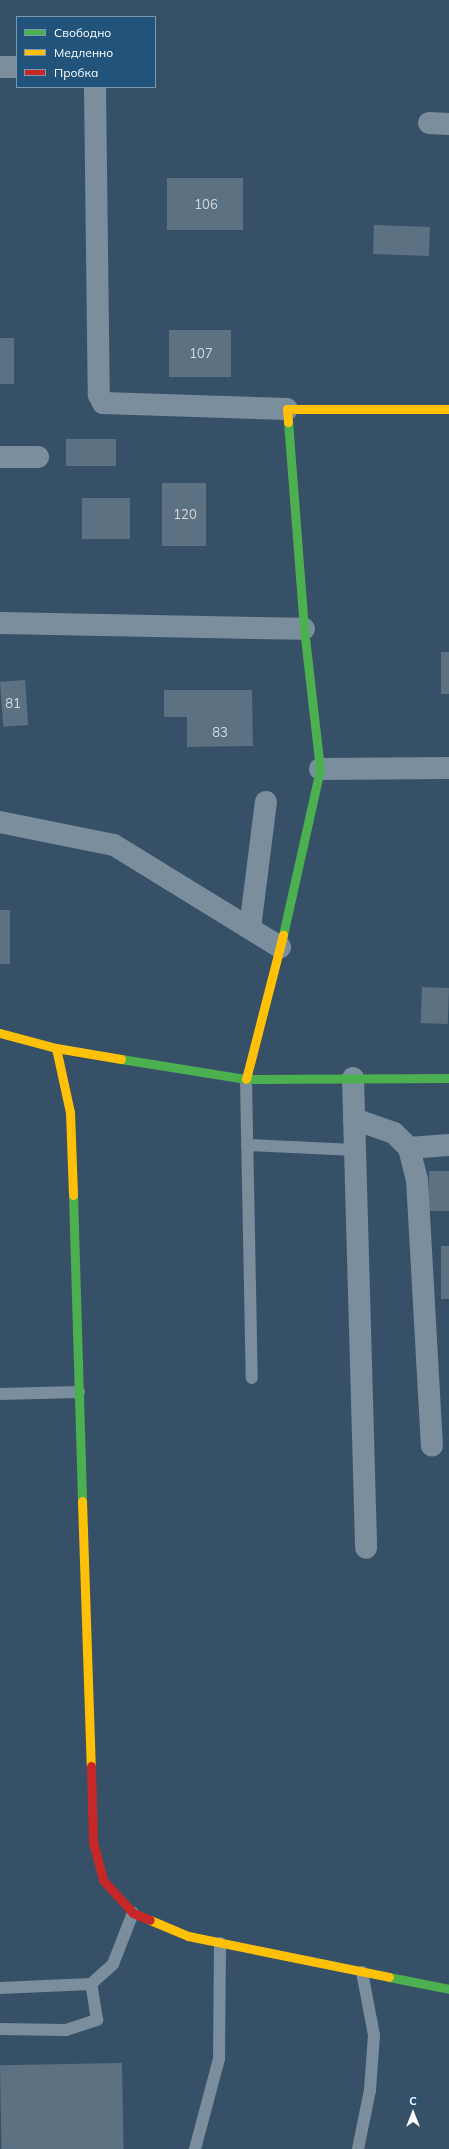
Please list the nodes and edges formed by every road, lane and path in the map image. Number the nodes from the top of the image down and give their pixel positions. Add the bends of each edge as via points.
1 (0, 66) edge
2 (16, 68) edge
3 (94, 88) edge
4 (287, 409) junction
5 (449, 409) edge
6 (0, 457) edge
7 (38, 457) dead end
8 (0, 623) edge
9 (304, 629) junction
10 (449, 768) edge
11 (320, 769) junction
12 (266, 802) dead end
13 (0, 822) edge
14 (250, 928) junction
15 (280, 947) junction
16 (0, 1033) edge
17 (56, 1048) junction
18 (354, 1078) junction
19 (449, 1078) edge
20 (246, 1079) junction
21 (354, 1119) junction
22 (248, 1145) junction
23 (449, 1145) edge
24 (409, 1148) junction
25 (355, 1150) junction
26 (252, 1378) dead end
27 (79, 1392) junction
28 (0, 1394) edge
29 (432, 1446) dead end
30 (366, 1548) dead end
31 (133, 1913) junction
32 (220, 1943) junction
33 (362, 1972) junction
34 (91, 1984) junction
35 (0, 1988) edge
36 (449, 1989) edge
37 (0, 2029) edge
38 (195, 2149) edge
39 (358, 2149) edge

1 - 2 street
3 - 4 street via 99,395 103,403
4 - 5 street
4 - 9 street
6 - 7 street
8 - 9 street
9 - 11 street
10 - 11 street
11 - 15 street
12 - 14 street
13 - 14 street via 114,845
14 - 15 street
15 - 20 street
16 - 17 street
17 - 20 street
17 - 27 street via 70,1112
18 - 19 street
18 - 20 street
18 - 21 street
20 - 22 lane
21 - 24 street via 394,1134
21 - 25 street
22 - 25 lane
22 - 26 lane
23 - 24 street
24 - 29 street via 417,1179
25 - 30 street
27 - 28 lane
27 - 31 street via 93,1842 103,1880
31 - 32 street via 188,1936
31 - 34 lane via 113,1964
32 - 33 street
32 - 38 lane via 219,2058
33 - 36 street
33 - 39 lane via 374,2035 370,2090
34 - 35 lane
34 - 37 lane via 96,2020 66,2030

